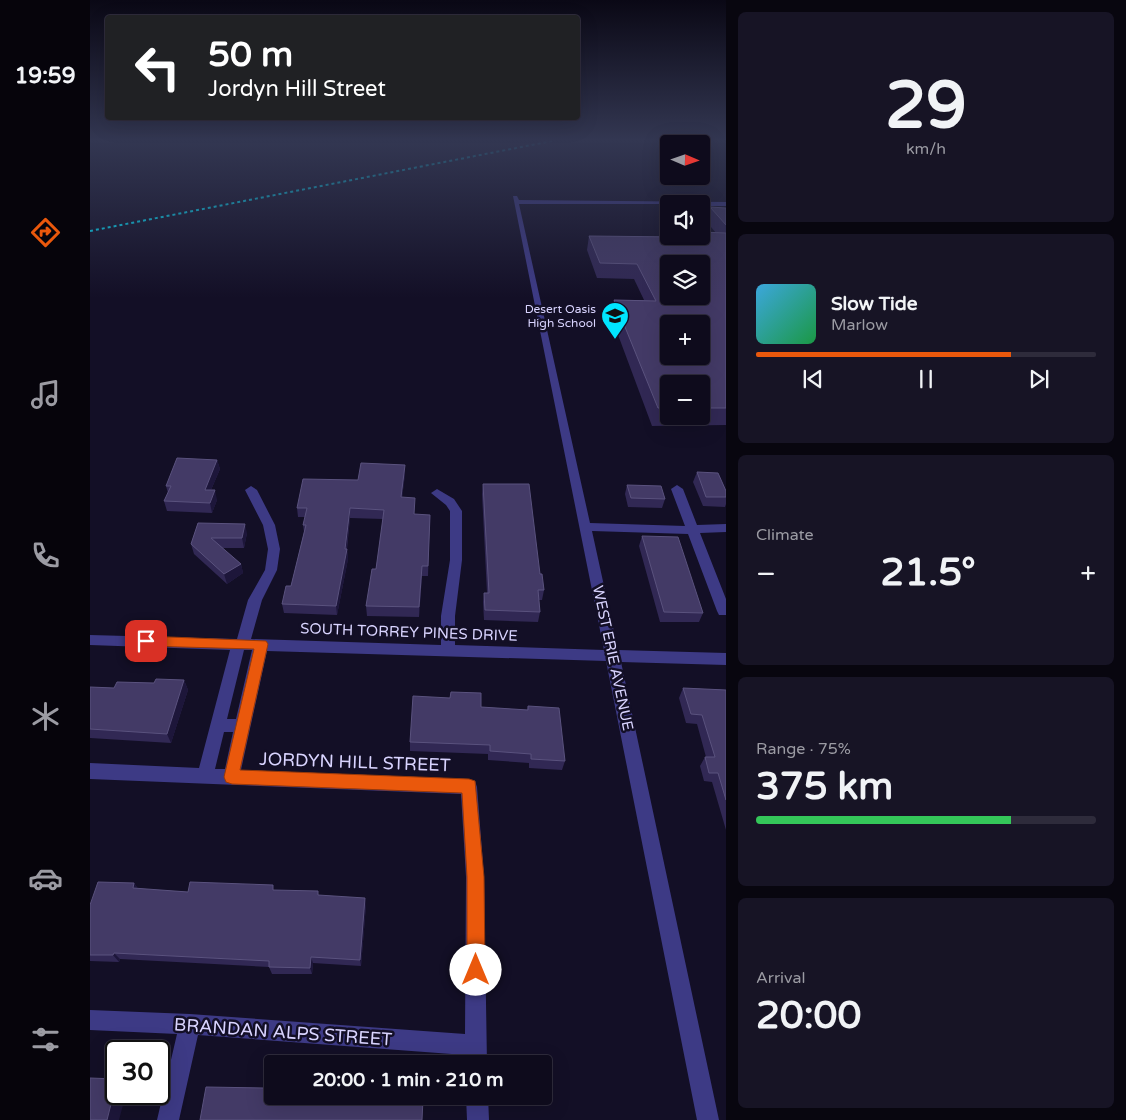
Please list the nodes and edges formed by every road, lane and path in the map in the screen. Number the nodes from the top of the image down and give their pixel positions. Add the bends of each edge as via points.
1 (726, 204) edge
2 (676, 489) dead end
3 (251, 490) dead end
4 (437, 493) dead end
5 (584, 526) junction
6 (726, 528) edge
7 (694, 529) junction
8 (724, 610) dead end
9 (90, 640) edge
10 (241, 644) junction
11 (262, 644) junction
12 (448, 650) junction
13 (612, 654) junction
14 (726, 659) edge
15 (218, 725) junction
16 (243, 726) junction
17 (90, 771) edge
18 (205, 776) junction
19 (232, 777) junction
20 (90, 1020) edge
21 (190, 1024) junction
22 (476, 1054) edge
23 (477, 1105) edge
24 (168, 1120) edge
25 (478, 1120) edge
26 (708, 1120) edge

1 - 5 street, WEST ERIE AVENUE via 515,200
2 - 7 street
3 - 10 street via 269,525 274,549 271,570 254,603
4 - 12 street via 456,510 456,560 448,616
5 - 7 street
5 - 13 street, WEST ERIE AVENUE
6 - 7 street
7 - 8 street
9 - 10 street, SOUTH TORREY PINES DRIVE
10 - 11 street, SOUTH TORREY PINES DRIVE
10 - 15 street
11 - 12 street, SOUTH TORREY PINES DRIVE
11 - 16 street
12 - 13 street, SOUTH TORREY PINES DRIVE
13 - 14 street, SOUTH TORREY PINES DRIVE
13 - 26 street, WEST ERIE AVENUE
15 - 16 street
15 - 18 street
16 - 19 street
17 - 18 street, JORDYN HILL STREET
18 - 19 street, JORDYN HILL STREET
19 - 22 street, JORDYN HILL STREET via 469,786 476,877
20 - 21 street, BRANDAN ALPS STREET
21 - 22 street, BRANDAN ALPS STREET
21 - 24 street
23 - 25 street

